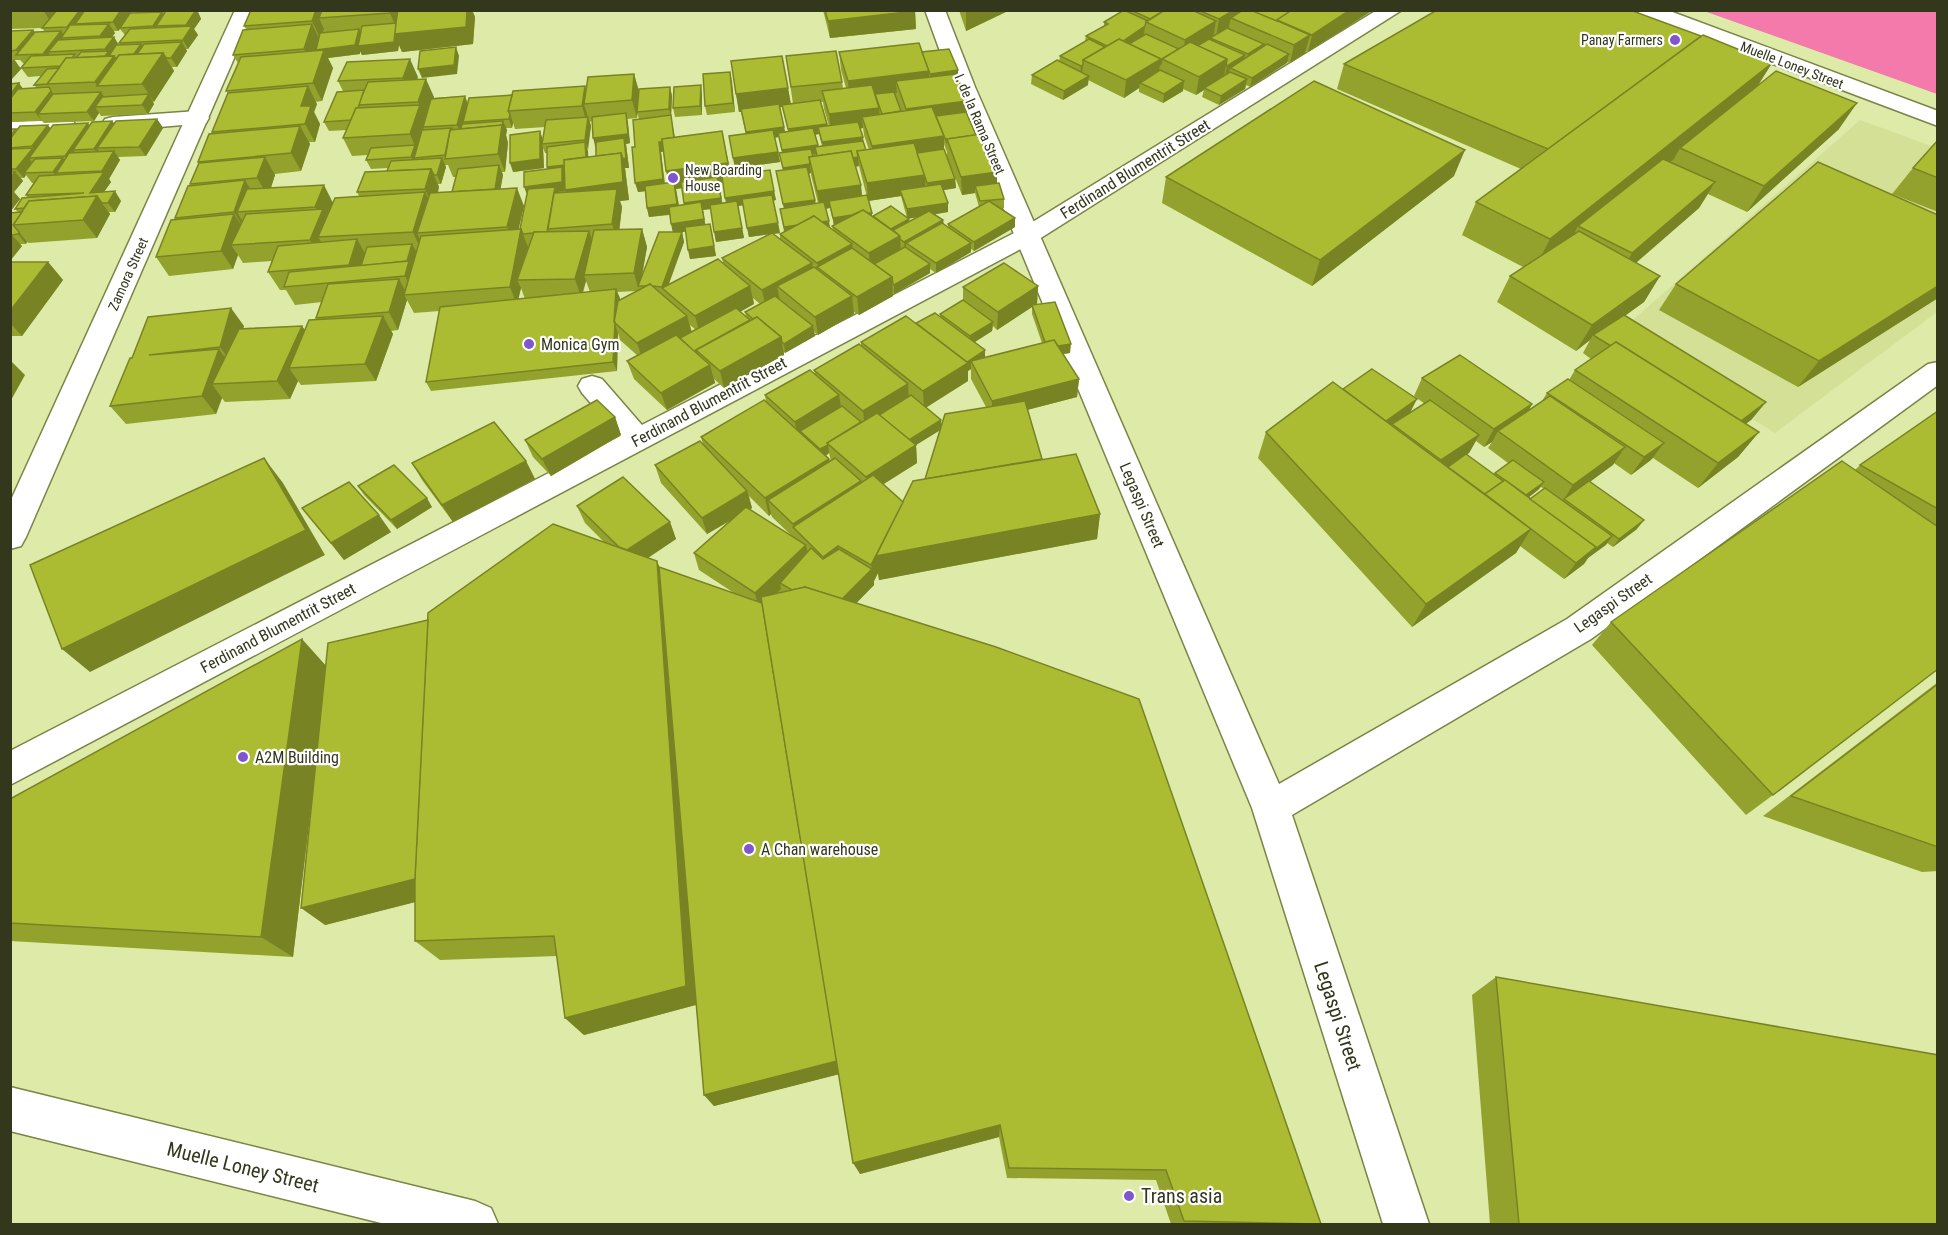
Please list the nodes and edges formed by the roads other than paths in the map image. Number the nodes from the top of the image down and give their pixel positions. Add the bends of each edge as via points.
1 (245, 10) edge
2 (935, 10) edge
3 (1392, 10) edge
4 (1647, 10) edge
5 (198, 118) junction
6 (1938, 119) edge
7 (10, 129) edge
8 (1027, 236) junction
9 (1938, 371) edge
10 (592, 386) dead end
11 (638, 439) junction
12 (10, 537) edge
13 (10, 769) edge
14 (1271, 808) junction
15 (10, 1109) edge
16 (475, 1224) edge
17 (1406, 1224) edge

1 - 5 street, Zamora Street
2 - 8 street, I. de la Rama Street
3 - 8 street, Ferdinand Blumentrit Street
4 - 6 street, Muelle Loney Street
5 - 7 street
5 - 12 street, Zamora Street
8 - 11 street, Ferdinand Blumentrit Street
8 - 14 street, Legaspi Street
9 - 14 street, Legaspi Street via 1579,629
10 - 11 street
11 - 13 street, Ferdinand Blumentrit Street
14 - 17 street, Legaspi Street
15 - 16 street, Muelle Loney Street

